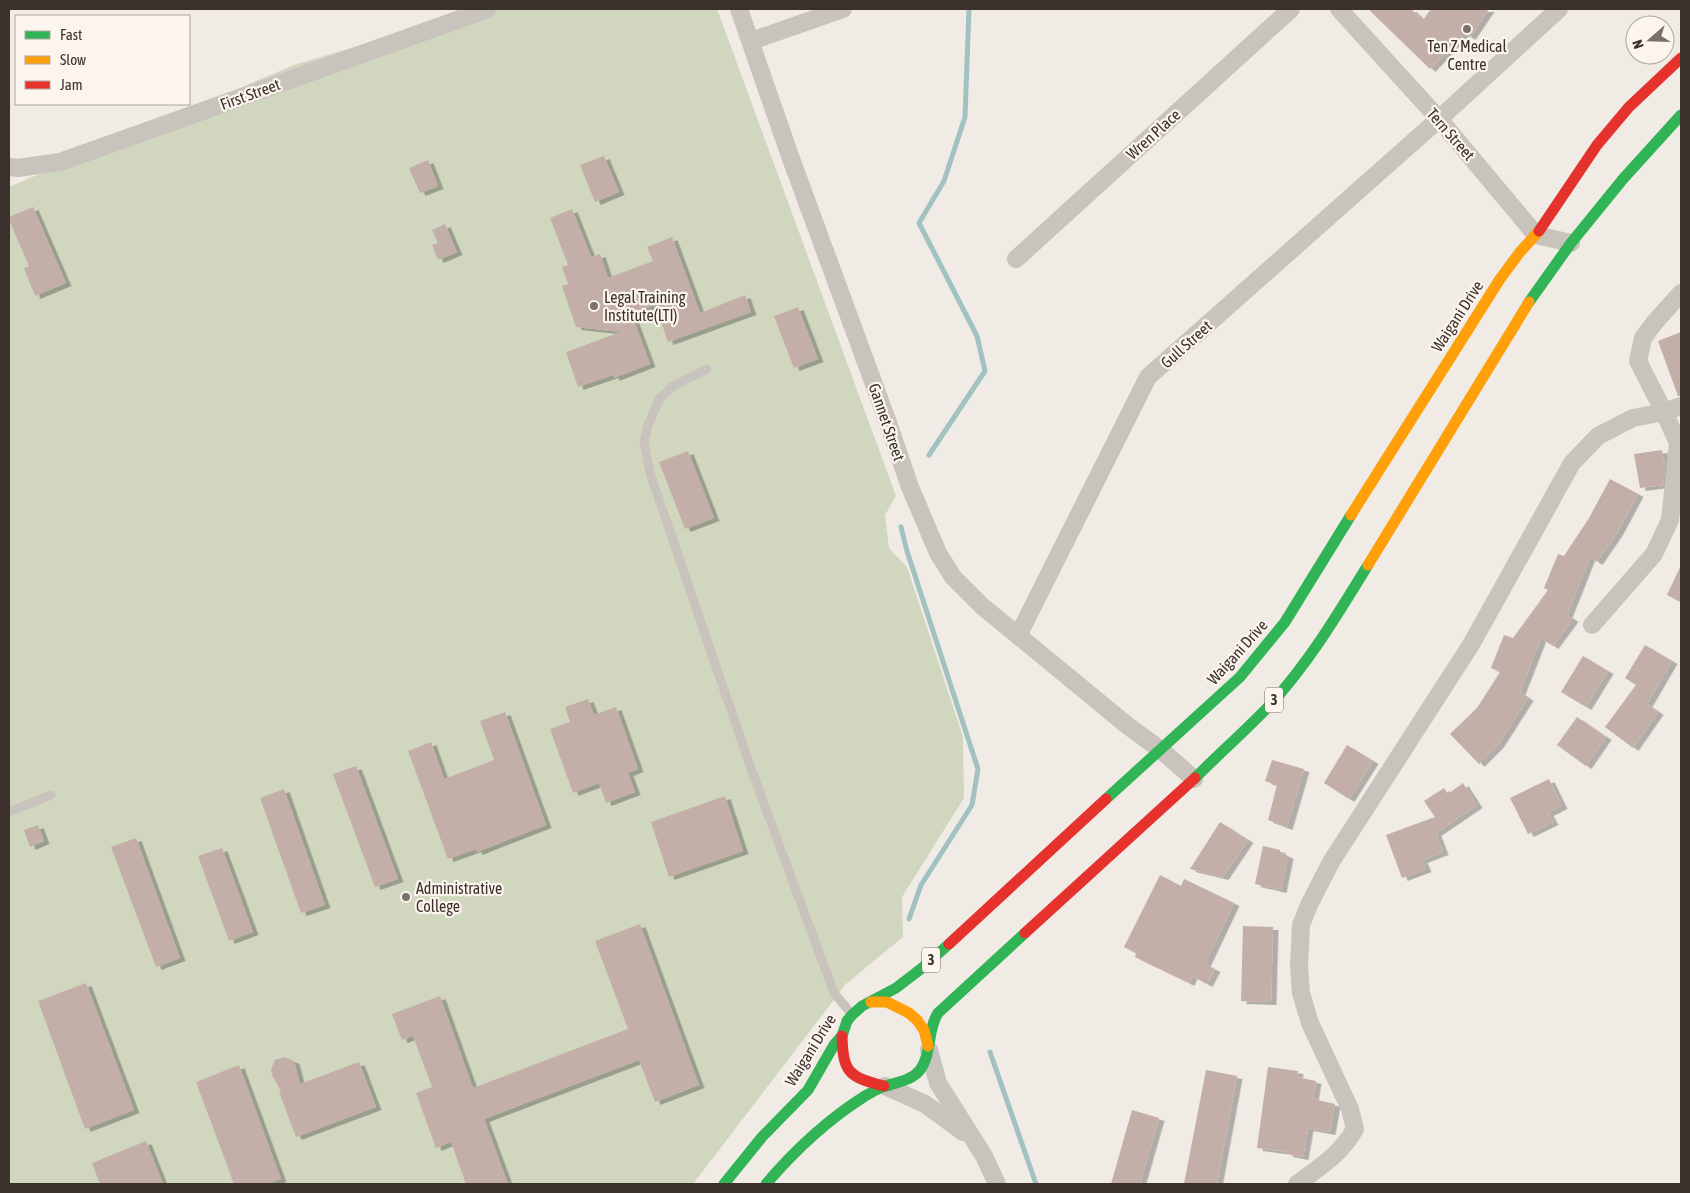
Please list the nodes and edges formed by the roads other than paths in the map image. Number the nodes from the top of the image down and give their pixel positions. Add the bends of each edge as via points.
1 (488, 9) edge
2 (740, 9) edge
3 (843, 9) edge
4 (1291, 9) edge
5 (1339, 9) edge
6 (1559, 9) edge
7 (751, 41) junction
8 (1681, 58) edge
9 (1681, 115) edge
10 (1439, 119) junction
11 (9, 167) edge
12 (1536, 235) junction
13 (1571, 243) junction
14 (1016, 259) dead end
15 (1681, 293) edge
16 (707, 369) dead end
17 (1681, 406) edge
18 (1664, 412) junction
19 (1592, 625) dead end
20 (1018, 636) junction
21 (1161, 750) junction
22 (1194, 779) junction
23 (51, 796) dead end
24 (9, 812) edge
25 (871, 1002) junction
26 (852, 1015) junction
27 (842, 1036) junction
28 (928, 1046) junction
29 (884, 1086) junction
30 (974, 1140) junction
31 (724, 1184) edge
32 (766, 1184) edge
33 (997, 1184) edge
34 (1297, 1184) edge

1 - 11 street, First Street via 60,162
2 - 7 street, Gannet Street
3 - 7 street
4 - 14 street, Wren Place
5 - 10 street, Tern Street
6 - 10 street, Gull Street
7 - 20 street, Gannet Street via 932,542 953,577
8 - 12 highway, Waigani Drive / 3 via 1629,107 1597,145
9 - 13 highway, 3
10 - 12 street, Tern Street
10 - 20 street, Gull Street via 1148,378
12 - 13 street
12 - 21 highway, Waigani Drive / 3 via 1520,252 1468,328 1285,622 1240,677
13 - 22 highway, 3 via 1523,310 1333,623 1269,706
15 - 18 street via 1643,338 1638,361
16 - 26 lane via 673,386 660,398 644,442 650,473 749,762 834,993
17 - 18 street
18 - 19 street via 1678,443 1670,520 1654,554
18 - 34 street via 1633,418 1598,436 1572,463 1472,643 1331,862 1309,905 1301,924 1301,993 1310,1023 1350,1109 1355,1128 1339,1153
20 - 21 street, Gannet Street
21 - 22 street, Gannet Street
21 - 25 highway, Waigani Drive / 3 via 922,968
22 - 28 highway, 3 via 938,1013
23 - 24 lane
25 - 26 highway, Waigani Drive / 3
25 - 28 highway via 887,1002 909,1013 924,1030
26 - 27 highway, Waigani Drive
27 - 29 highway via 843,1061 848,1070 858,1078
27 - 31 highway, Waigani Drive via 808,1090 762,1137
28 - 29 highway, 3 via 922,1068 914,1076
28 - 30 street via 938,1083
29 - 30 street via 925,1104
29 - 32 highway, 3 via 829,1121
30 - 33 street

